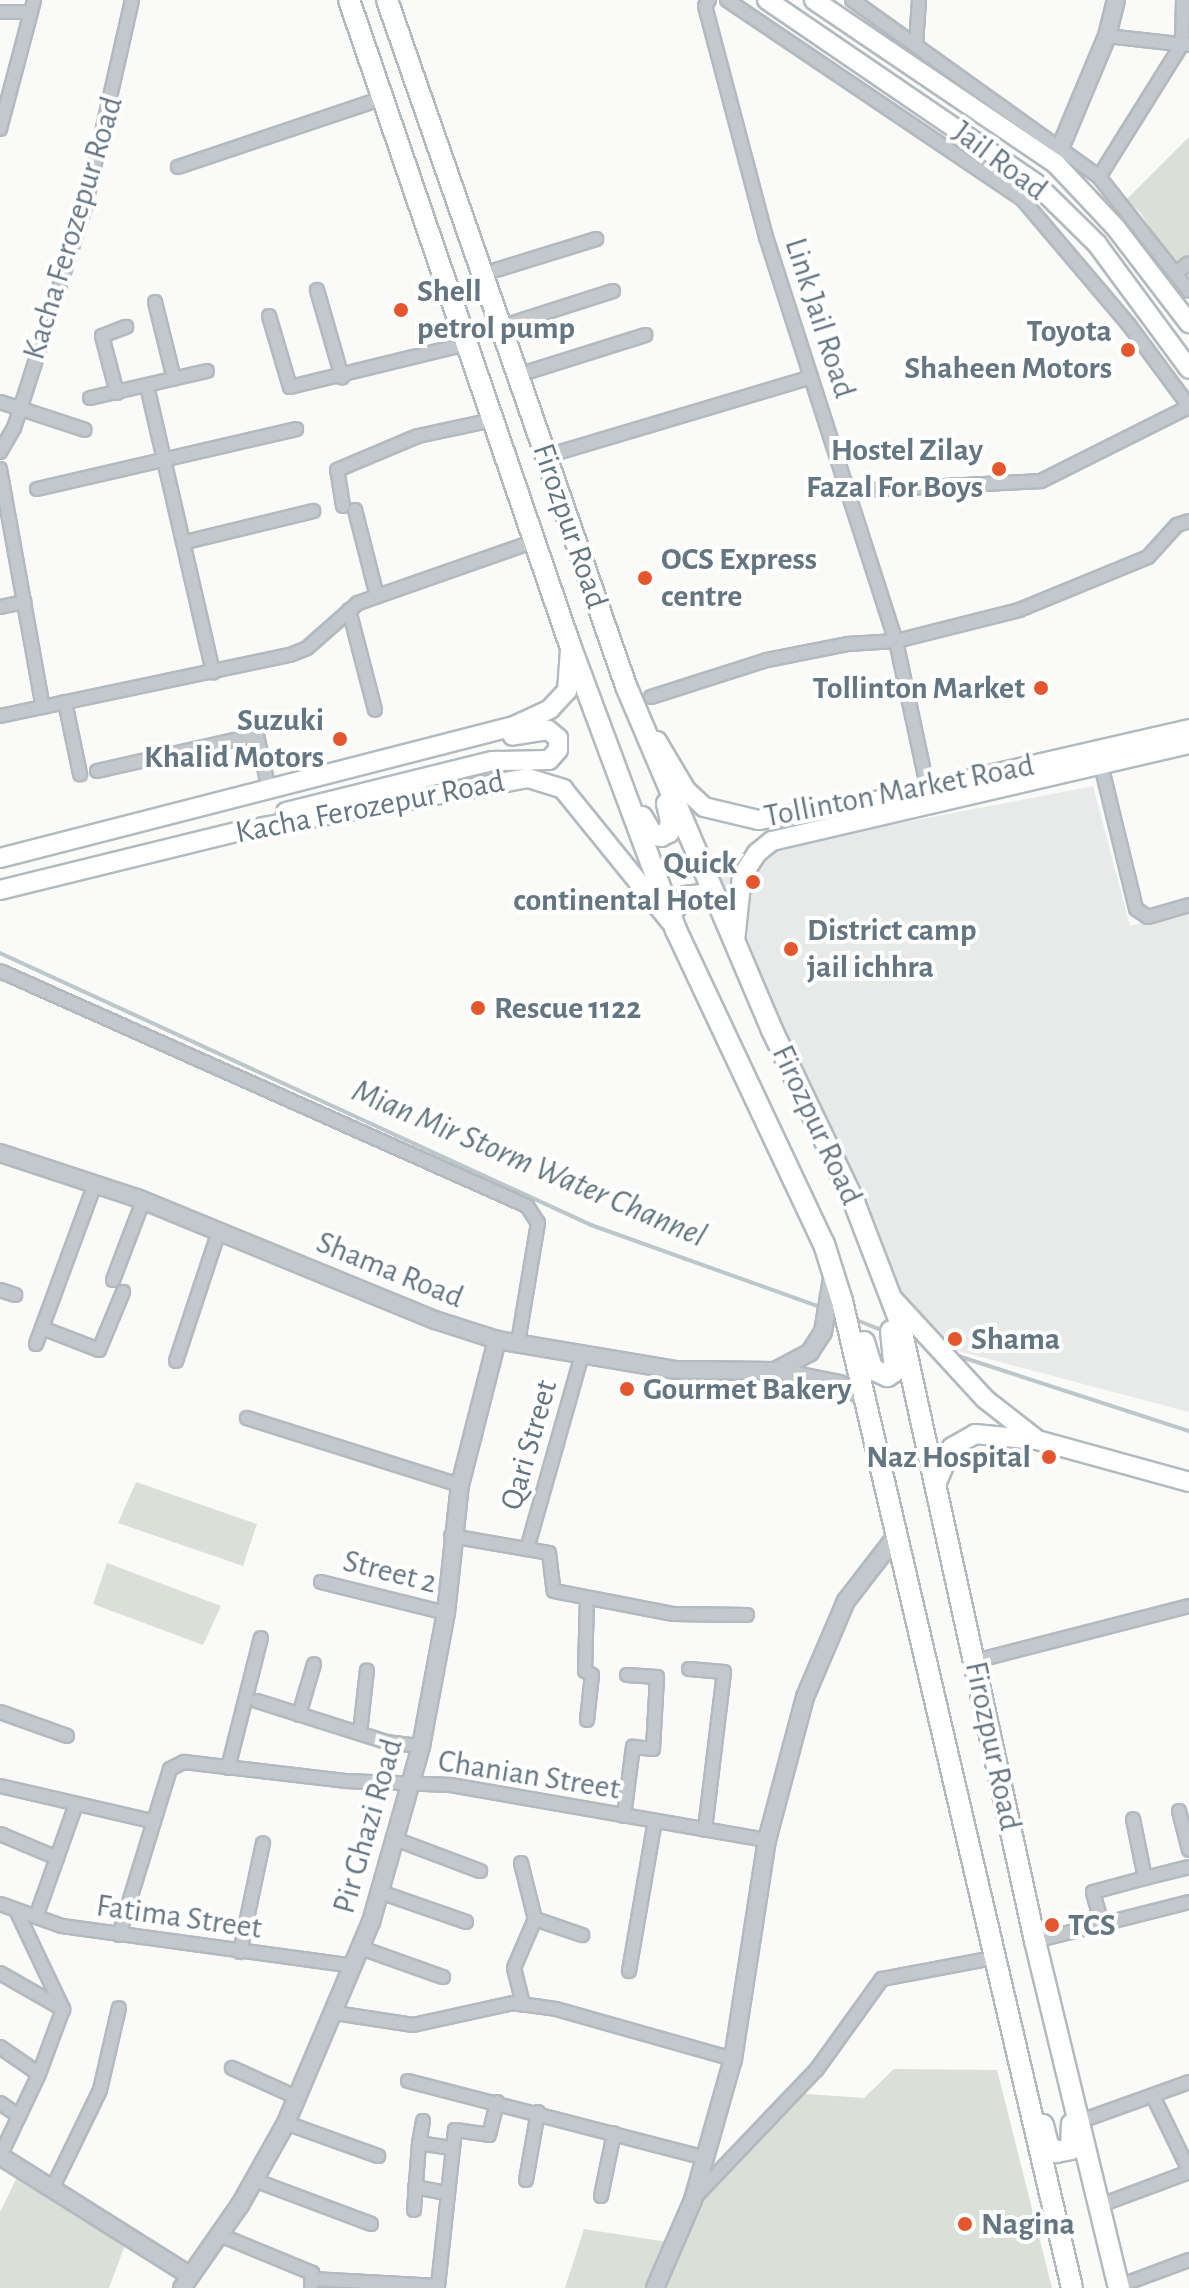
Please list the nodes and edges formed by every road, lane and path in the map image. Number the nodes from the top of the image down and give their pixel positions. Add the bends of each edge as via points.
1 (132, 0) edge
2 (349, 0) edge
3 (387, 0) edge
4 (709, 0) edge
5 (727, 0) edge
6 (767, 0) edge
7 (814, 0) edge
8 (852, 0) edge
9 (919, 0) edge
10 (1116, 0) edge
11 (1183, 0) edge
12 (33, 6) edge
13 (0, 12) edge
14 (1107, 36) junction
15 (916, 44) junction
16 (1186, 45) edge
17 (383, 98) junction
18 (0, 129) edge
19 (1061, 146) junction
20 (178, 167) dead end
21 (1099, 177) junction
22 (596, 239) dead end
23 (1189, 263) edge
24 (496, 270) dead end
25 (1176, 273) junction
26 (317, 290) dead end
27 (613, 291) dead end
28 (1189, 291) edge
29 (155, 302) dead end
30 (269, 316) dead end
31 (513, 323) dead end
32 (1189, 323) edge
33 (126, 327) dead end
34 (645, 335) dead end
35 (467, 344) junction
36 (1189, 369) edge
37 (207, 371) dead end
38 (531, 371) dead end
39 (342, 377) junction
40 (811, 377) junction
41 (174, 379) junction
42 (147, 386) junction
43 (117, 393) junction
44 (90, 398) dead end
45 (0, 402) edge
46 (1189, 407) edge
47 (19, 408) junction
48 (493, 420) junction
49 (296, 429) dead end
50 (85, 430) dead end
51 (0, 452) edge
52 (560, 452) dead end
53 (163, 461) junction
54 (0, 469) edge
55 (37, 489) dead end
56 (849, 491) junction
57 (313, 511) dead end
58 (1189, 521) edge
59 (535, 541) junction
60 (186, 542) junction
61 (377, 596) junction
62 (24, 602) junction
63 (0, 607) edge
64 (349, 610) junction
65 (896, 641) junction
66 (570, 645) junction
67 (213, 673) junction
68 (626, 686) junction
69 (651, 697) dead end
70 (65, 702) junction
71 (43, 707) junction
72 (375, 710) dead end
73 (0, 716) edge
74 (1189, 729) edge
75 (1189, 744) edge
76 (415, 754) junction
77 (613, 761) junction
78 (1101, 765) junction
79 (97, 771) dead end
80 (80, 774) dead end
81 (662, 776) junction
82 (269, 790) junction
83 (928, 790) junction
84 (869, 811) junction
85 (236, 832) junction
86 (0, 858) edge
87 (0, 890) edge
88 (714, 893) junction
89 (1189, 905) edge
90 (673, 921) junction
91 (735, 943) junction
92 (0, 971) edge
93 (0, 1153) edge
94 (95, 1184) junction
95 (143, 1201) junction
96 (219, 1231) junction
97 (824, 1244) junction
98 (882, 1271) junction
99 (113, 1280) dead end
100 (0, 1290) edge
101 (123, 1292) dead end
102 (15, 1295) dead end
103 (901, 1313) junction
104 (838, 1324) junction
105 (42, 1328) junction
106 (497, 1340) junction
107 (518, 1342) junction
108 (36, 1344) dead end
109 (582, 1355) junction
110 (176, 1361) dead end
111 (775, 1371) junction
112 (864, 1396) junction
113 (247, 1418) dead end
114 (1037, 1440) junction
115 (1189, 1482) edge
116 (460, 1485) junction
117 (935, 1487) junction
118 (451, 1536) junction
119 (894, 1539) junction
120 (527, 1549) junction
121 (321, 1582) dead end
122 (587, 1598) junction
123 (1189, 1606) edge
124 (446, 1613) junction
125 (747, 1615) dead end
126 (261, 1638) dead end
127 (975, 1661) junction
128 (314, 1664) dead end
129 (689, 1669) dead end
130 (367, 1670) dead end
131 (627, 1675) dead end
132 (257, 1701) dead end
133 (0, 1712) edge
134 (299, 1715) junction
135 (587, 1720) dead end
136 (360, 1733) junction
137 (67, 1736) dead end
138 (421, 1746) junction
139 (228, 1768) junction
140 (412, 1783) junction
141 (0, 1786) edge
142 (76, 1804) junction
143 (1179, 1811) dead end
144 (624, 1816) junction
145 (1133, 1819) dead end
146 (152, 1821) junction
147 (655, 1821) junction
148 (705, 1830) junction
149 (0, 1834) edge
150 (395, 1839) junction
151 (767, 1840) junction
152 (263, 1843) dead end
153 (1189, 1850) edge
154 (57, 1858) junction
155 (521, 1863) dead end
156 (1189, 1867) edge
157 (480, 1871) dead end
158 (1145, 1878) junction
159 (380, 1892) junction
160 (1189, 1902) edge
161 (0, 1904) edge
162 (16, 1910) junction
163 (36, 1917) junction
164 (535, 1919) junction
165 (466, 1922) dead end
166 (1102, 1924) junction
167 (119, 1935) junction
168 (582, 1935) dead end
169 (1035, 1941) junction
170 (361, 1948) junction
171 (240, 1952) junction
172 (993, 1958) junction
173 (354, 1966) junction
174 (629, 1971) dead end
175 (0, 1973) edge
176 (443, 1977) dead end
177 (523, 2005) junction
178 (119, 2008) dead end
179 (63, 2009) junction
180 (335, 2013) junction
181 (0, 2047) edge
182 (733, 2059) junction
183 (232, 2068) dead end
184 (39, 2074) junction
185 (408, 2081) dead end
186 (1189, 2082) edge
187 (1153, 2096) junction
188 (296, 2097) junction
189 (497, 2102) junction
190 (0, 2103) edge
191 (538, 2112) junction
192 (19, 2116) junction
193 (423, 2121) dead end
194 (1078, 2122) junction
195 (286, 2123) junction
196 (614, 2133) junction
197 (419, 2143) junction
198 (451, 2148) junction
199 (0, 2156) edge
200 (378, 2156) dead end
201 (706, 2158) junction
202 (1189, 2171) edge
203 (254, 2180) junction
204 (526, 2180) dead end
205 (415, 2187) junction
206 (52, 2189) junction
207 (445, 2193) junction
208 (601, 2196) dead end
209 (693, 2200) junction
210 (1098, 2206) junction
211 (414, 2210) dead end
212 (371, 2224) dead end
213 (220, 2235) junction
214 (1189, 2260) edge
215 (186, 2282) edge
216 (312, 2284) edge
217 (1117, 2287) edge
218 (655, 2288) edge
219 (1072, 2288) edge
220 (1083, 2288) edge

1 - 47 street, Kacha Ferozepur Road via 85,207
2 - 17 main road, Firozpur Road
3 - 68 main road, Firozpur Road
4 - 40 street, Link Jail Road via 705,6 766,237
5 - 46 street via 1023,200 1129,325
6 - 36 main road, Jail Road via 1035,183 1097,244
7 - 32 main road, Jail Road via 1055,163 1116,228
8 - 15 street
9 - 15 street
10 - 14 street
11 - 16 street
12 - 13 street
12 - 18 street
14 - 16 street
14 - 19 street
15 - 19 street
16 - 21 street
17 - 20 street
17 - 35 main road, Firozpur Road
19 - 21 street
21 - 25 street
22 - 24 street
23 - 25 street
25 - 28 street
26 - 39 street
27 - 31 street
29 - 41 street
30 - 39 street via 290,387
33 - 43 street via 102,336
34 - 38 street
35 - 39 street
35 - 48 main road, Firozpur Road
37 - 41 street
40 - 52 street
40 - 56 street, Link Jail Road
41 - 42 street
42 - 43 street
42 - 53 street
43 - 44 street
45 - 47 street
46 - 56 street via 1041,481
47 - 50 street
47 - 51 street, Kacha Ferozepur Road
48 - 59 main road, Firozpur Road
48 - 61 street via 418,436 337,470
49 - 53 street
53 - 55 street
53 - 60 street
54 - 62 street
56 - 65 street, Link Jail Road
57 - 60 street
58 - 65 street via 1177,525 1148,557 1059,596
59 - 61 street
59 - 66 main road, Firozpur Road
60 - 67 street
61 - 64 street
62 - 63 street
62 - 71 street
64 - 67 street via 307,648
64 - 72 street
65 - 69 street via 848,644 767,660
65 - 83 street, Link Jail Road
66 - 76 main road via 567,691 550,709 514,726
66 - 77 main road, Firozpur Road
67 - 70 street
68 - 81 main road, Firozpur Road
68 - 84 main road, Tollinton Market Road via 686,790 721,815 758,820
70 - 71 street
70 - 80 street
71 - 73 street
74 - 83 main road, Tollinton Market Road
75 - 78 main road, Tollinton Market Road
76 - 82 main road
76 - 85 main road via 466,749 542,729 554,732 560,744 549,760 492,761 295,809
77 - 81 main road via 646,825 661,836 669,832 671,821
77 - 90 main road, Firozpur Road
78 - 84 main road, Tollinton Market Road
78 - 89 street via 1136,909 1148,917
79 - 82 street via 257,735
81 - 88 main road, Firozpur Road
82 - 86 main road
83 - 84 main road, Tollinton Market Road
84 - 91 main road, Tollinton Market Road via 763,846 738,888
85 - 87 main road, Kacha Ferozepur Road
85 - 90 main road, Kacha Ferozepur Road via 512,780 546,780 575,802
88 - 90 main road via 686,897
88 - 91 main road, Firozpur Road
90 - 97 main road, Firozpur Road
91 - 98 main road, Firozpur Road
92 - 107 street via 527,1206 538,1223
93 - 94 street, Shama Road
94 - 95 street, Shama Road
94 - 105 street
95 - 96 street, Shama Road
95 - 99 street
96 - 106 street, Shama Road
96 - 110 street
97 - 98 main road via 851,1295 872,1369 887,1376 895,1364
97 - 104 main road, Firozpur Road
98 - 103 main road, Firozpur Road
100 - 102 street
101 - 105 street via 99,1350
103 - 114 main road
103 - 117 main road, Firozpur Road
104 - 111 street, Shama Road via 810,1352
104 - 112 main road, Firozpur Road
105 - 108 street
106 - 107 street, Shama Road
106 - 116 street, Pir Ghazi Road
107 - 109 street, Shama Road
109 - 111 street, Shama Road via 677,1370
109 - 120 street, Qari Street
111 - 112 street, Shama Road via 839,1384
112 - 119 main road, Firozpur Road
113 - 116 street
114 - 115 main road
114 - 117 main road via 967,1435 952,1447
116 - 118 street, Pir Ghazi Road
117 - 127 main road, Firozpur Road
118 - 120 street
118 - 124 street, Pir Ghazi Road
119 - 151 street via 846,1601 820,1660
119 - 172 main road, Firozpur Road
120 - 122 street via 551,1555 552,1590
121 - 124 street, Street 2
122 - 125 street via 674,1614
122 - 135 street via 585,1671 592,1675
123 - 127 street
124 - 138 street, Pir Ghazi Road
126 - 139 street
127 - 169 main road, Firozpur Road
128 - 134 street
129 - 148 street via 724,1672
130 - 136 street
131 - 144 street via 657,1677 653,1749 633,1747
132 - 134 street
133 - 137 street
134 - 136 street
136 - 138 street
138 - 140 street, Pir Ghazi Road
139 - 140 street, Chanian Street
139 - 146 street, Chanian Street via 184,1762 170,1769
140 - 144 street, Chanian Street
140 - 150 street, Pir Ghazi Road
141 - 142 street
142 - 146 street
142 - 154 street
143 - 153 street
144 - 147 street, Chanian Street
145 - 158 street
146 - 167 street, Chanian Street
147 - 148 street, Chanian Street
147 - 174 street
148 - 151 street, Chanian Street
149 - 154 street
150 - 157 street
150 - 159 street, Pir Ghazi Road
151 - 182 street
152 - 171 street
154 - 163 street
155 - 164 street
156 - 158 street
158 - 166 street via 1093,1892
159 - 165 street
159 - 170 street, Pir Ghazi Road
160 - 166 street
161 - 162 street, Fatima Street
162 - 163 street, Fatima Street
162 - 179 street
163 - 167 street, Fatima Street
164 - 168 street
164 - 177 street via 514,1968
166 - 169 street
167 - 171 street, Fatima Street
169 - 172 main road via 1038,1980 1073,2129 1071,2149 1056,2152 1048,2145 1010,1987
169 - 194 main road, Firozpur Road
170 - 173 street, Pir Ghazi Road
170 - 176 street
171 - 173 street, Fatima Street
172 - 209 street via 882,1979 817,2069
172 - 219 main road, Firozpur Road
173 - 180 street, Pir Ghazi Road
175 - 179 street
177 - 180 street via 413,2025
177 - 182 street
178 - 206 street via 100,2090
179 - 184 street
180 - 188 street, Pir Ghazi Road
181 - 184 street
182 - 201 street
183 - 188 street
184 - 192 street
185 - 189 street
186 - 187 street
187 - 194 street
187 - 202 street
188 - 195 street, Pir Ghazi Road
189 - 191 street
189 - 198 street via 489,2135 456,2129
190 - 192 street
191 - 196 street
191 - 204 street
192 - 199 street
193 - 197 street
194 - 210 main road, Firozpur Road
195 - 200 street
195 - 203 street, Pir Ghazi Road
196 - 201 street
196 - 208 street
197 - 198 street
197 - 205 street
198 - 207 street
199 - 206 street
201 - 209 street
202 - 210 street
203 - 212 street
203 - 213 street, Pir Ghazi Road
205 - 207 street
205 - 211 street
206 - 215 street
207 - 216 street via 438,2286
209 - 218 street
210 - 217 main road, Firozpur Road
213 - 215 street, Pir Ghazi Road
213 - 216 street via 312,2273
214 - 217 street
217 - 220 main road via 1074,2162 1059,2165 1055,2181

